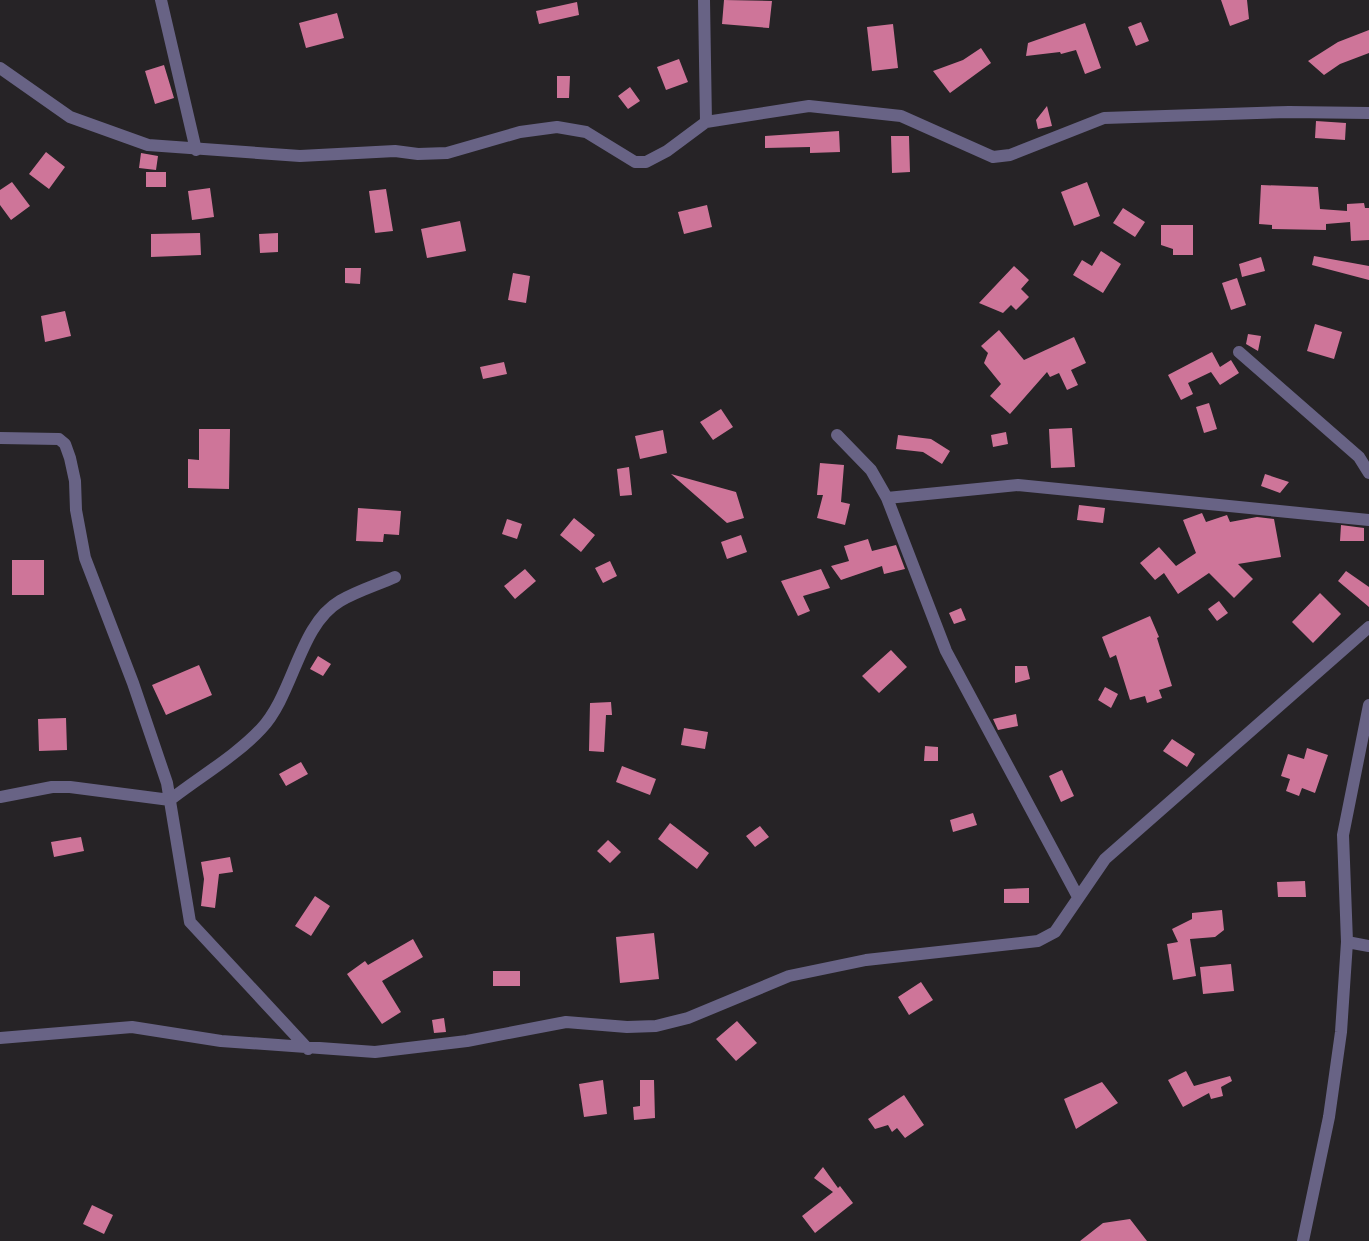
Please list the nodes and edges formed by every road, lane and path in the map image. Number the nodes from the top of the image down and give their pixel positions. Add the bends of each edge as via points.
1 (161, 0) edge
2 (705, 0) edge
3 (0, 68) edge
4 (1369, 112) edge
5 (705, 122) junction
6 (196, 150) junction
7 (1239, 352) dead end
8 (837, 435) dead end
9 (0, 438) edge
10 (1369, 473) edge
11 (887, 498) junction
12 (1369, 520) edge
13 (395, 577) dead end
14 (1369, 627) edge
15 (1369, 705) edge
16 (0, 797) edge
17 (170, 800) junction
18 (1078, 897) junction
19 (1347, 942) junction
20 (1369, 946) edge
21 (0, 1038) edge
22 (308, 1049) junction
23 (1303, 1241) edge

1 - 6 street
2 - 5 street
3 - 6 street via 69,117 148,145
4 - 5 street via 1104,118 1010,155 993,157 901,116 808,106
5 - 6 street via 668,151 646,162 635,162 586,132 556,127 520,132 447,153 395,151 300,156
7 - 10 street via 1359,458
8 - 11 street via 871,470
9 - 17 street via 58,439 65,444 75,481 85,558 133,682
11 - 12 street via 1008,485
11 - 18 street via 946,651
13 - 17 street via 340,601 324,614 262,729
14 - 18 street via 1105,859
15 - 19 street via 1343,835
16 - 17 street via 70,787
17 - 22 street via 192,925
18 - 22 street via 1055,932 1038,941 866,960 789,976 688,1018 657,1026 566,1022 466,1041 375,1052
19 - 20 street
19 - 23 street via 1341,1032 1329,1117
21 - 22 street via 132,1027

